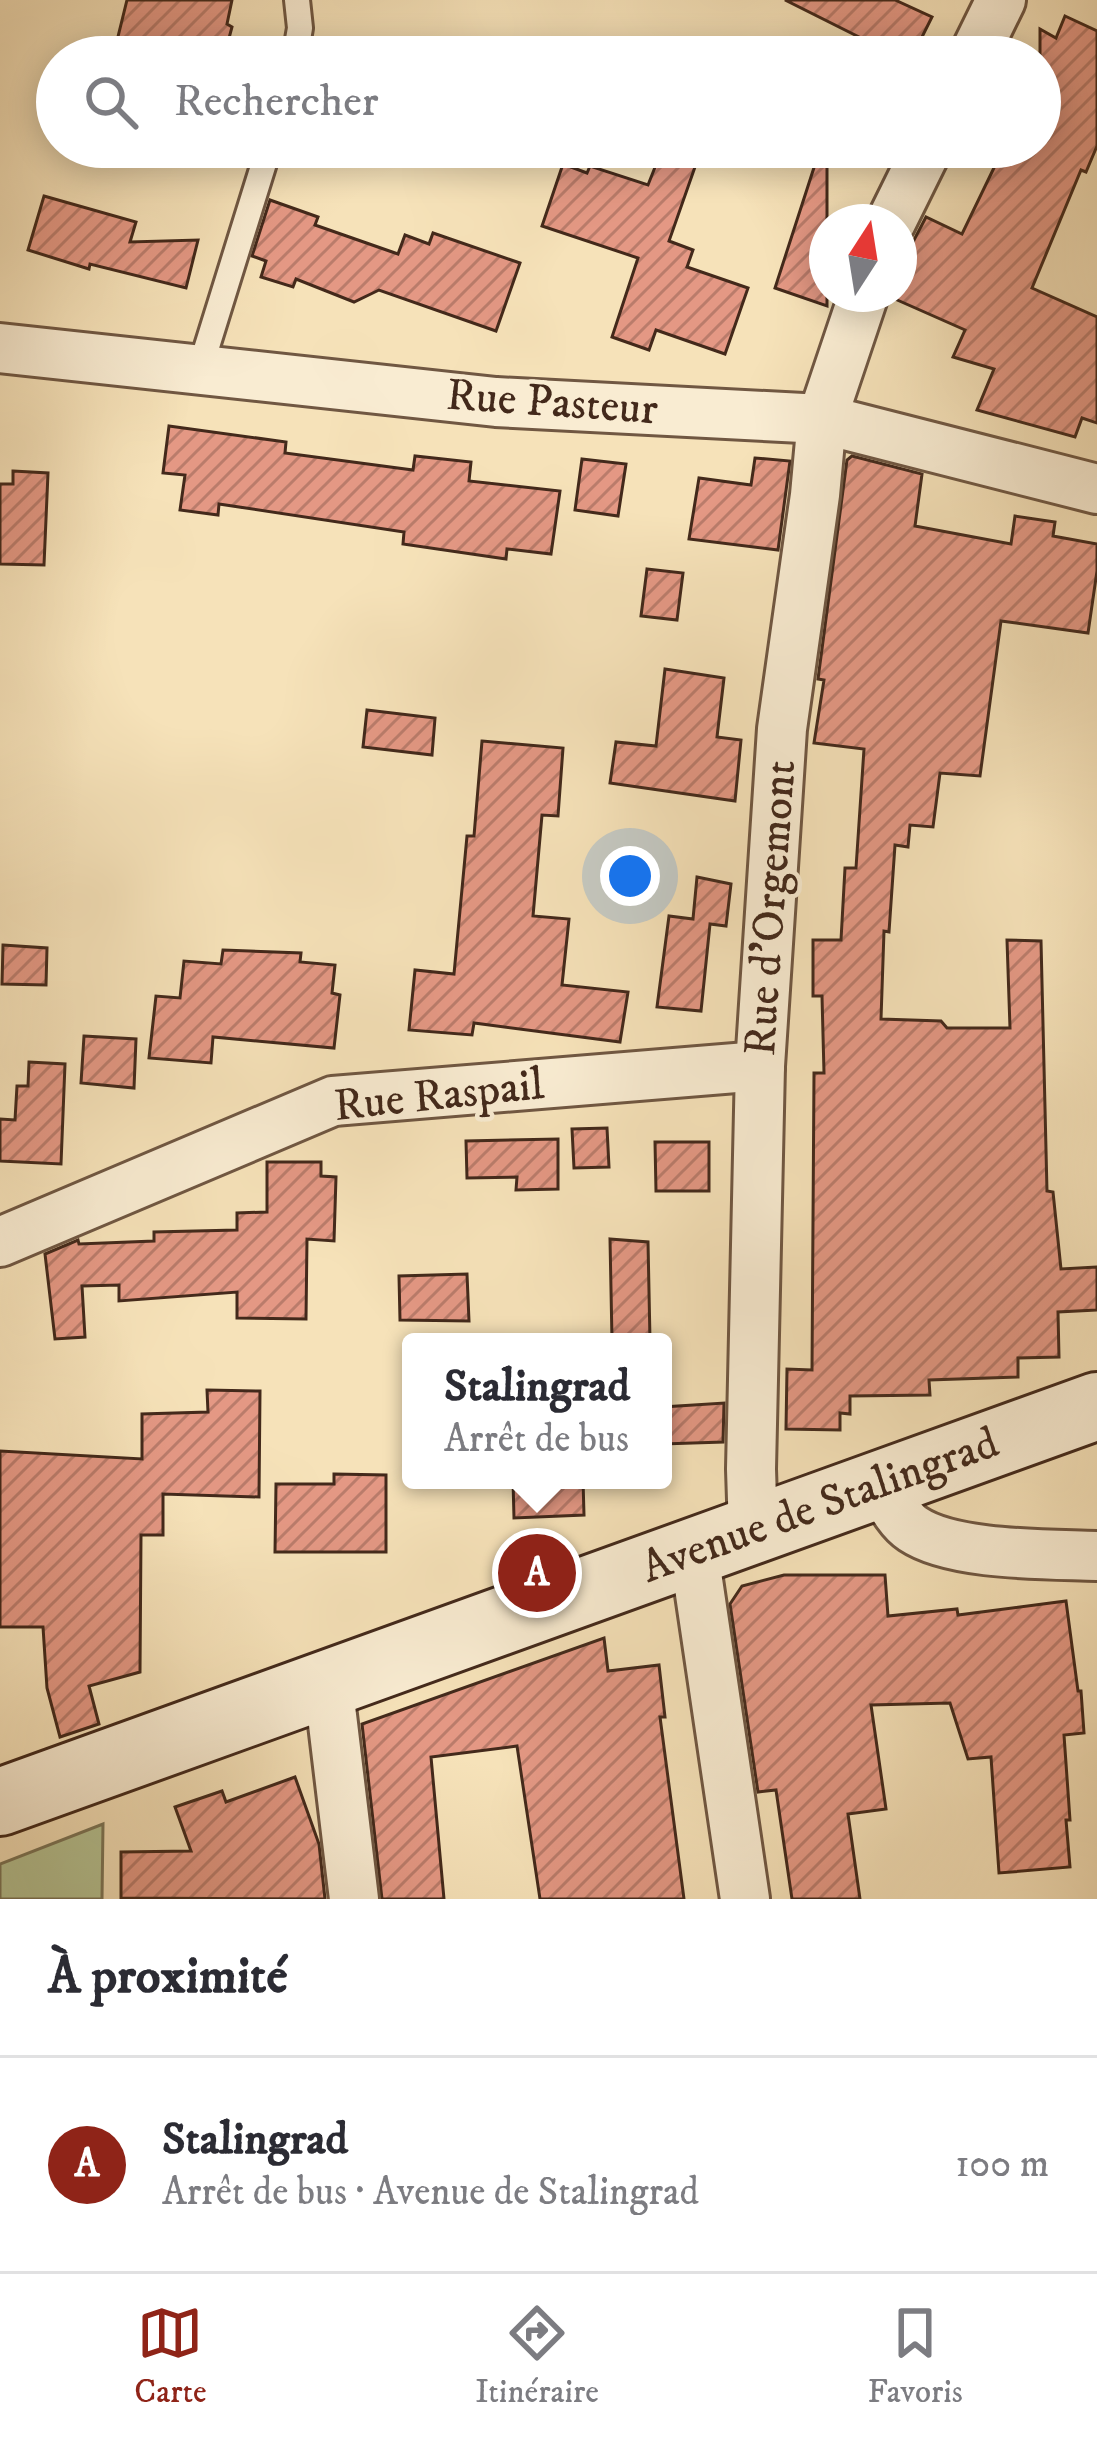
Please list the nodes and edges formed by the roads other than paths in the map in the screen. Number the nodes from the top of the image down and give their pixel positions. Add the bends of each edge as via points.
1 (297, 0) edge
2 (1001, 0) edge
3 (299, 36) edge
4 (983, 36) edge
5 (263, 168) edge
6 (918, 168) edge
7 (900, 204) edge
8 (858, 312) edge
9 (0, 348) edge
10 (200, 370) junction
11 (822, 419) junction
12 (1097, 489) edge
13 (760, 1066) junction
14 (0, 1242) edge
15 (1097, 1406) edge
16 (880, 1484) junction
17 (723, 1542) junction
18 (1097, 1556) edge
19 (328, 1682) junction
20 (0, 1802) edge
21 (354, 1899) edge
22 (746, 1899) edge

1 - 3 lane
2 - 4 street
5 - 10 lane
6 - 7 street
8 - 11 street, Rue d'Orgemont
9 - 10 street, Rue Pasteur
10 - 11 street, Rue Pasteur via 496,402
11 - 12 street, Rue Pasteur
11 - 13 street, Rue d'Orgemont via 782,729
13 - 14 street, Rue Raspail via 333,1101
13 - 17 street, Rue d'Orgemont via 751,1469
15 - 16 main road, Avenue de Stalingrad
16 - 17 main road, Avenue de Stalingrad
16 - 18 street via 910,1527 932,1538
17 - 19 main road, Avenue de Stalingrad
17 - 22 street, Rue d'Orgemont
19 - 20 main road, Avenue de Stalingrad
19 - 21 street

